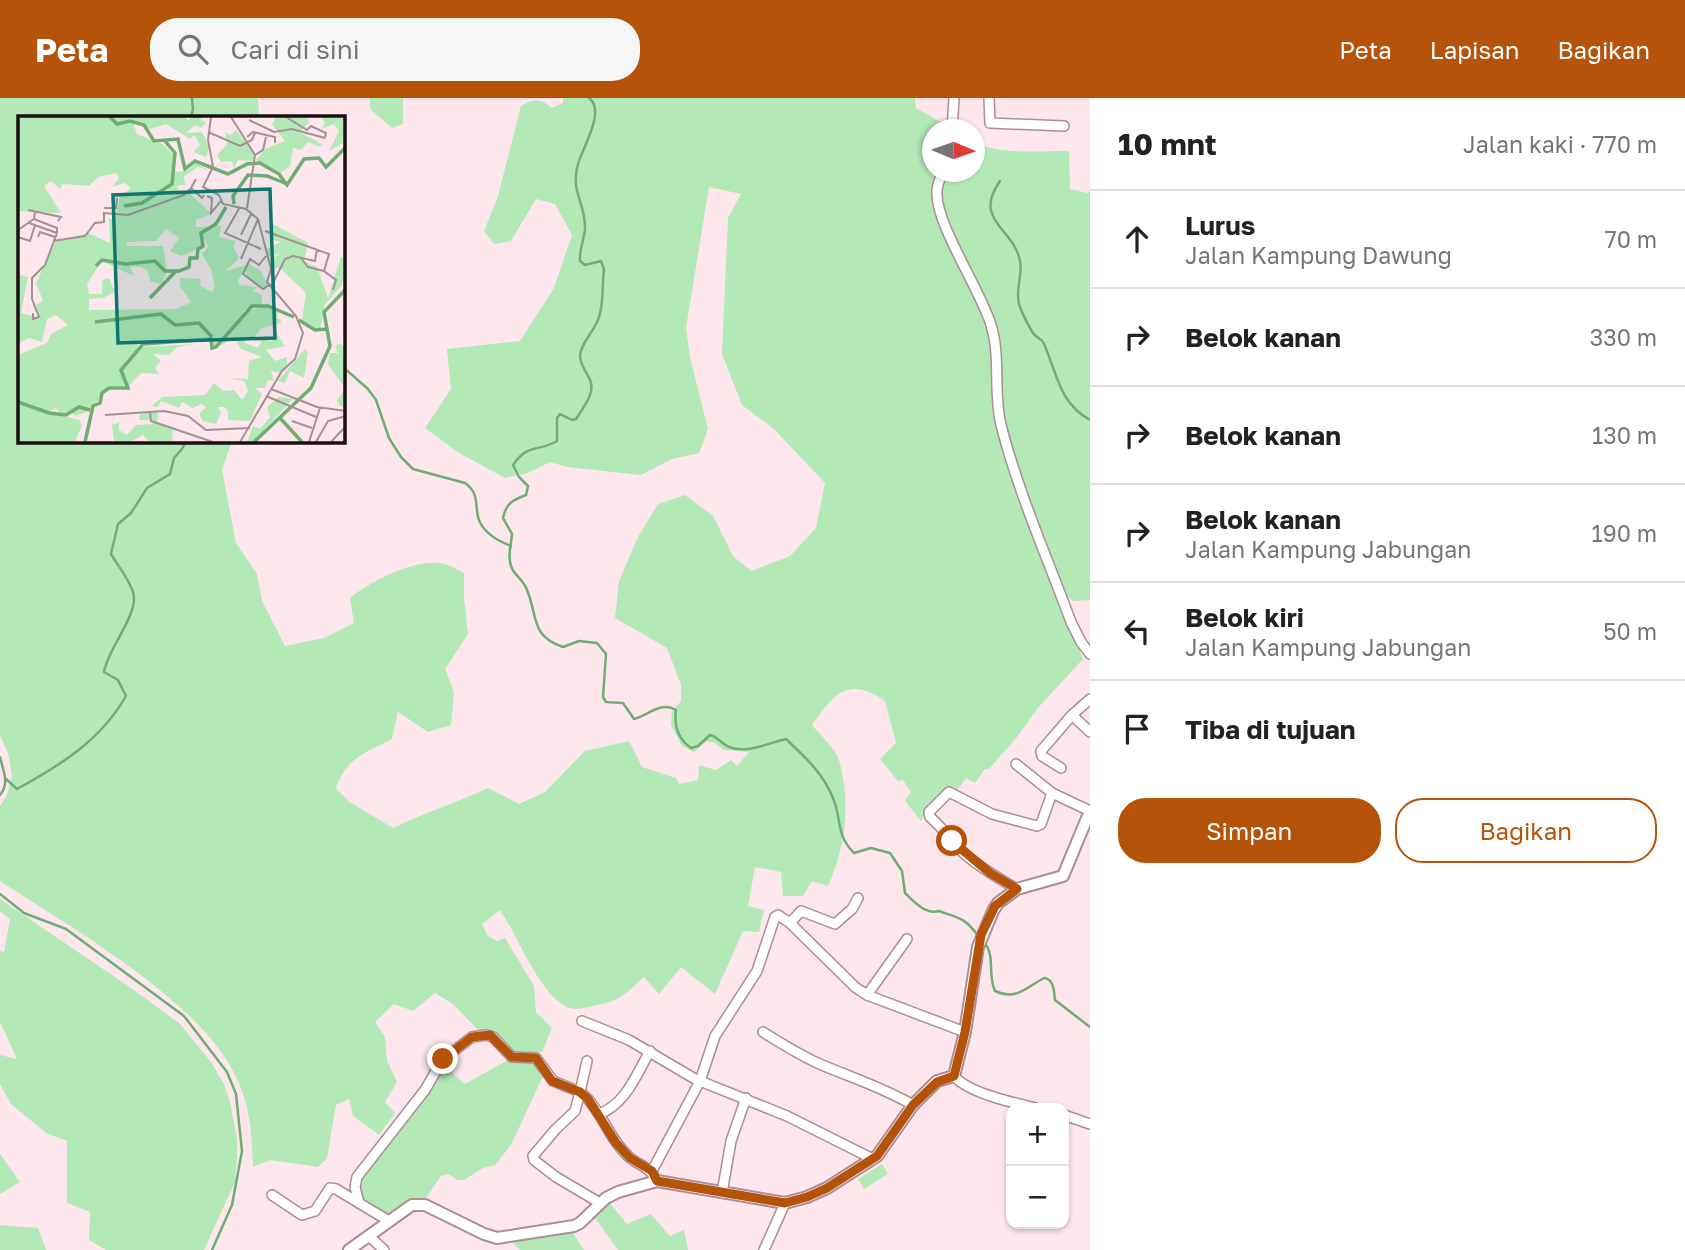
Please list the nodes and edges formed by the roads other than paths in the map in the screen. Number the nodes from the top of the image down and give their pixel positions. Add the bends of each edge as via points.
1 (954, 98) edge
2 (989, 98) edge
3 (953, 119) edge
4 (1064, 126) dead end
5 (940, 182) edge
6 (1090, 654) edge
7 (1090, 698) edge
8 (1072, 715) junction
9 (1090, 732) edge
10 (1016, 764) dead end
11 (1061, 768) dead end
12 (1052, 793) junction
13 (1090, 811) edge
14 (1017, 889) junction
15 (859, 898) dead end
16 (790, 923) junction
17 (907, 939) dead end
18 (867, 995) junction
19 (583, 1021) dead end
20 (763, 1032) dead end
21 (965, 1032) junction
22 (650, 1051) junction
23 (587, 1061) dead end
24 (954, 1076) junction
25 (700, 1081) junction
26 (580, 1092) junction
27 (746, 1098) junction
28 (1014, 1103) edge
29 (913, 1105) junction
30 (599, 1114) junction
31 (1069, 1117) edge
32 (1090, 1124) edge
33 (873, 1159) junction
34 (654, 1176) junction
35 (722, 1194) junction
36 (272, 1195) dead end
37 (359, 1203) junction
38 (600, 1203) junction
39 (785, 1203) junction
40 (389, 1221) junction
41 (370, 1237) junction
42 (349, 1250) edge
43 (384, 1250) edge
44 (764, 1250) edge

1 - 3 street
2 - 4 street via 990,122
5 - 6 street via 936,194 947,227 992,326 996,395 1011,458 1071,622
7 - 8 street
8 - 9 street
8 - 11 street via 1040,753
10 - 12 street
12 - 13 street
12 - 14 street via 1039,825 992,814 950,792 929,812 953,843
13 - 14 street via 1063,876
14 - 21 street via 995,906 981,935
15 - 16 street via 835,924 801,911
16 - 18 street
16 - 25 street via 782,916 775,917 758,971 715,1036
17 - 18 street
18 - 21 street
19 - 22 street
20 - 29 street via 787,1048
21 - 24 street
22 - 25 street
22 - 30 street via 621,1101
23 - 26 street
24 - 28 street
24 - 29 street via 937,1082
25 - 27 street
25 - 34 street
26 - 30 street
26 - 37 street via 552,1081 536,1058 512,1057 490,1035 472,1037 443,1059 425,1090 357,1177
26 - 38 street via 575,1111 533,1156 556,1177
27 - 33 street
27 - 35 street via 731,1141
29 - 33 street
30 - 34 street via 616,1143
31 - 32 street
33 - 39 street via 827,1188
34 - 35 street
34 - 38 street
35 - 39 street
36 - 37 street via 302,1214 314,1212 330,1188
37 - 40 street
38 - 40 street via 574,1226 502,1238 425,1205 412,1205
39 - 44 street
40 - 41 street
41 - 42 street
41 - 43 street

